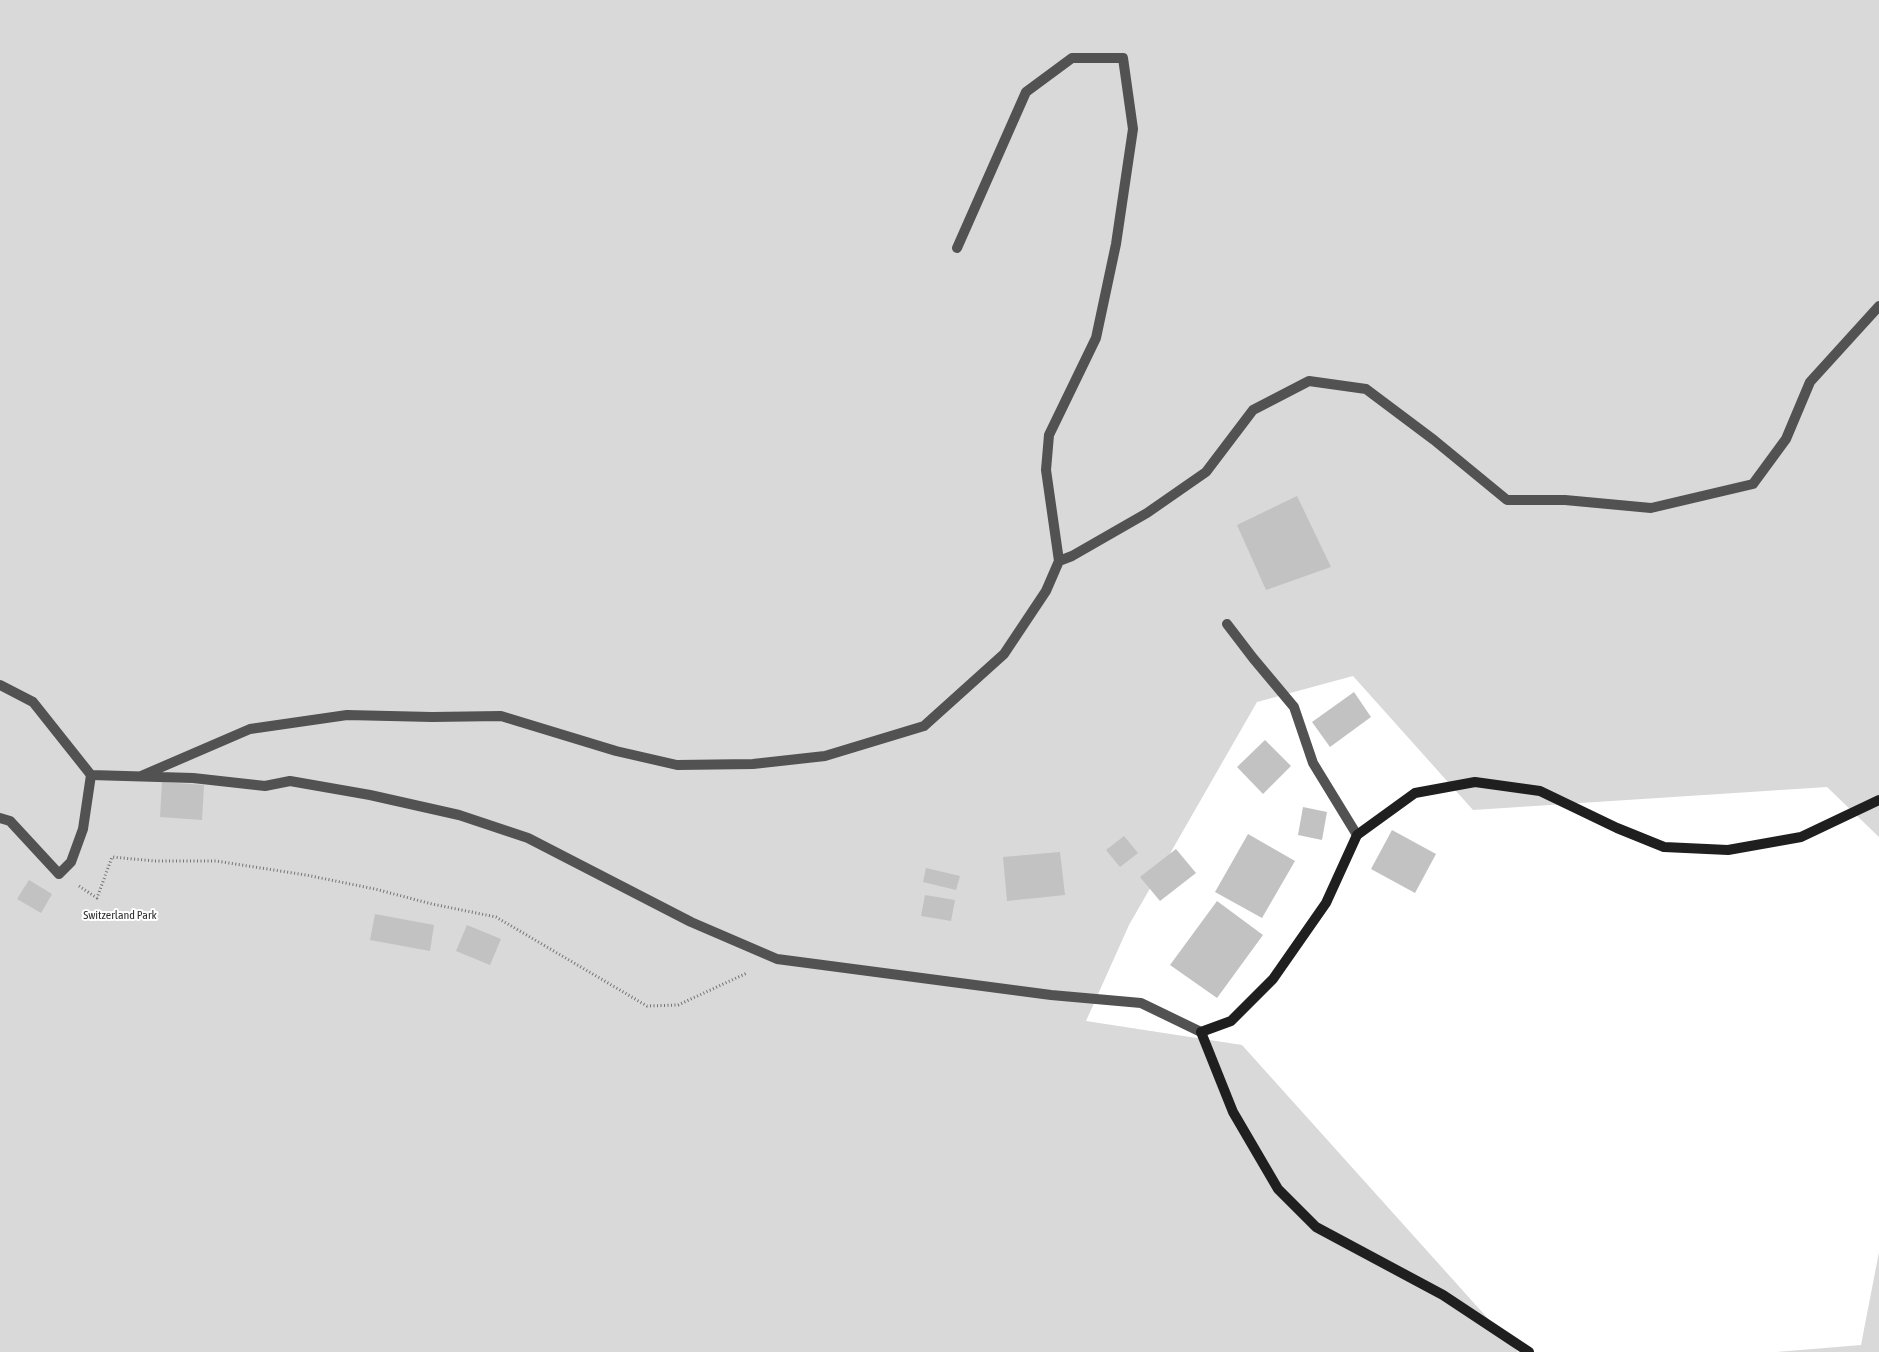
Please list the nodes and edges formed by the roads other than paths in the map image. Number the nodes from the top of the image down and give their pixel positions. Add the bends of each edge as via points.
1 (957, 248) dead end
2 (1879, 306) edge
3 (1059, 561) junction
4 (1227, 624) dead end
5 (0, 685) edge
6 (91, 774) junction
7 (141, 776) junction
8 (1879, 800) edge
9 (0, 818) edge
10 (1357, 834) junction
11 (1201, 1032) junction
12 (1529, 1352) edge

1 - 3 street via 1026,92 1072,58 1123,58 1133,129 1116,244 1096,338 1049,435 1046,470
2 - 3 street via 1810,382 1786,439 1753,484 1651,508 1565,500 1507,500 1366,389 1310,381 1253,410 1206,472 1147,513
3 - 7 street via 1046,591 1004,654 924,726 825,756 753,764 677,765 616,751 502,716 348,715 250,729
4 - 10 street via 1294,707 1313,763
5 - 6 street via 33,702
6 - 7 street
6 - 9 street via 83,829 71,862 59,874 10,821
7 - 11 street via 265,786 290,781 459,815 528,838 691,922 777,959 1051,995 1141,1003
8 - 10 street via 1801,837 1728,850 1664,847 1540,791 1475,782 1415,793
10 - 11 street via 1326,903 1273,979 1231,1021
11 - 12 street via 1233,1112 1278,1189 1316,1227 1443,1295

